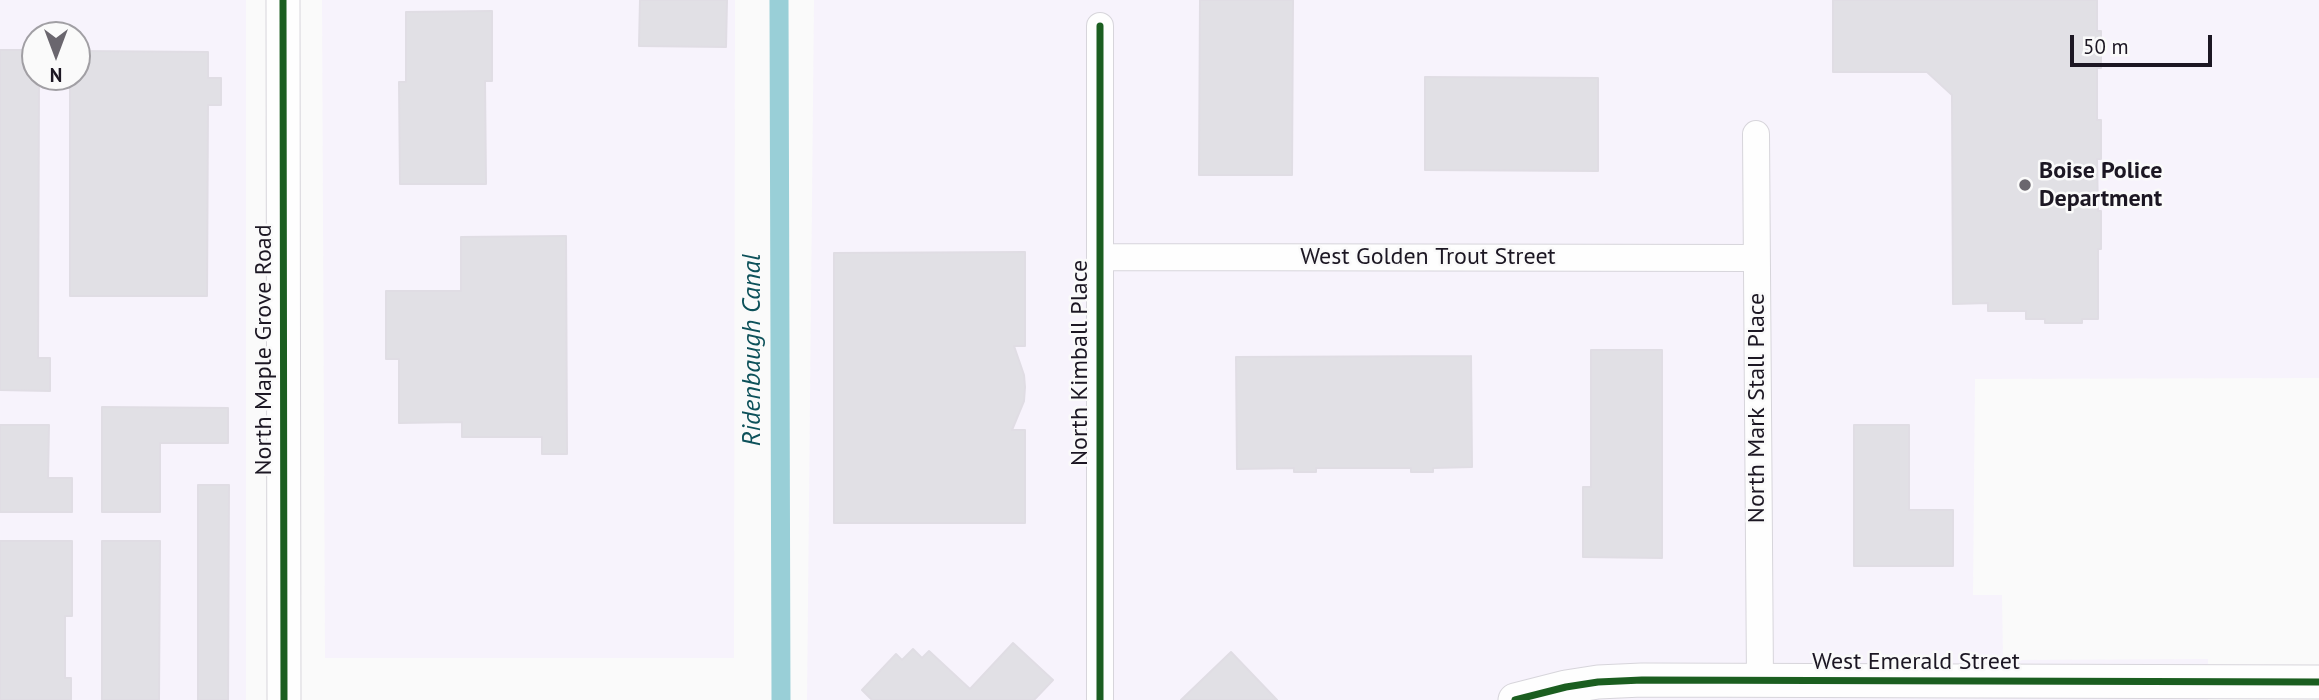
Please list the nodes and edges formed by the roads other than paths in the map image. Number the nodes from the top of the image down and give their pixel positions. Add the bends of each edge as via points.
1 (283, 0) edge
2 (1100, 26) dead end
3 (1756, 134) dead end
4 (1100, 257) junction
5 (1756, 258) junction
6 (1760, 681) junction
7 (2319, 682) edge
8 (285, 700) edge
9 (1100, 700) edge
10 (1515, 700) edge

1 - 8 main road, North Maple Grove Road
2 - 4 street, North Kimball Place
3 - 5 street, North Mark Stall Place
4 - 5 street, West Golden Trout Street
4 - 9 street, North Kimball Place
5 - 6 street, North Mark Stall Place
6 - 7 main road, West Emerald Street
6 - 10 main road, West Emerald Street via 1598,682

